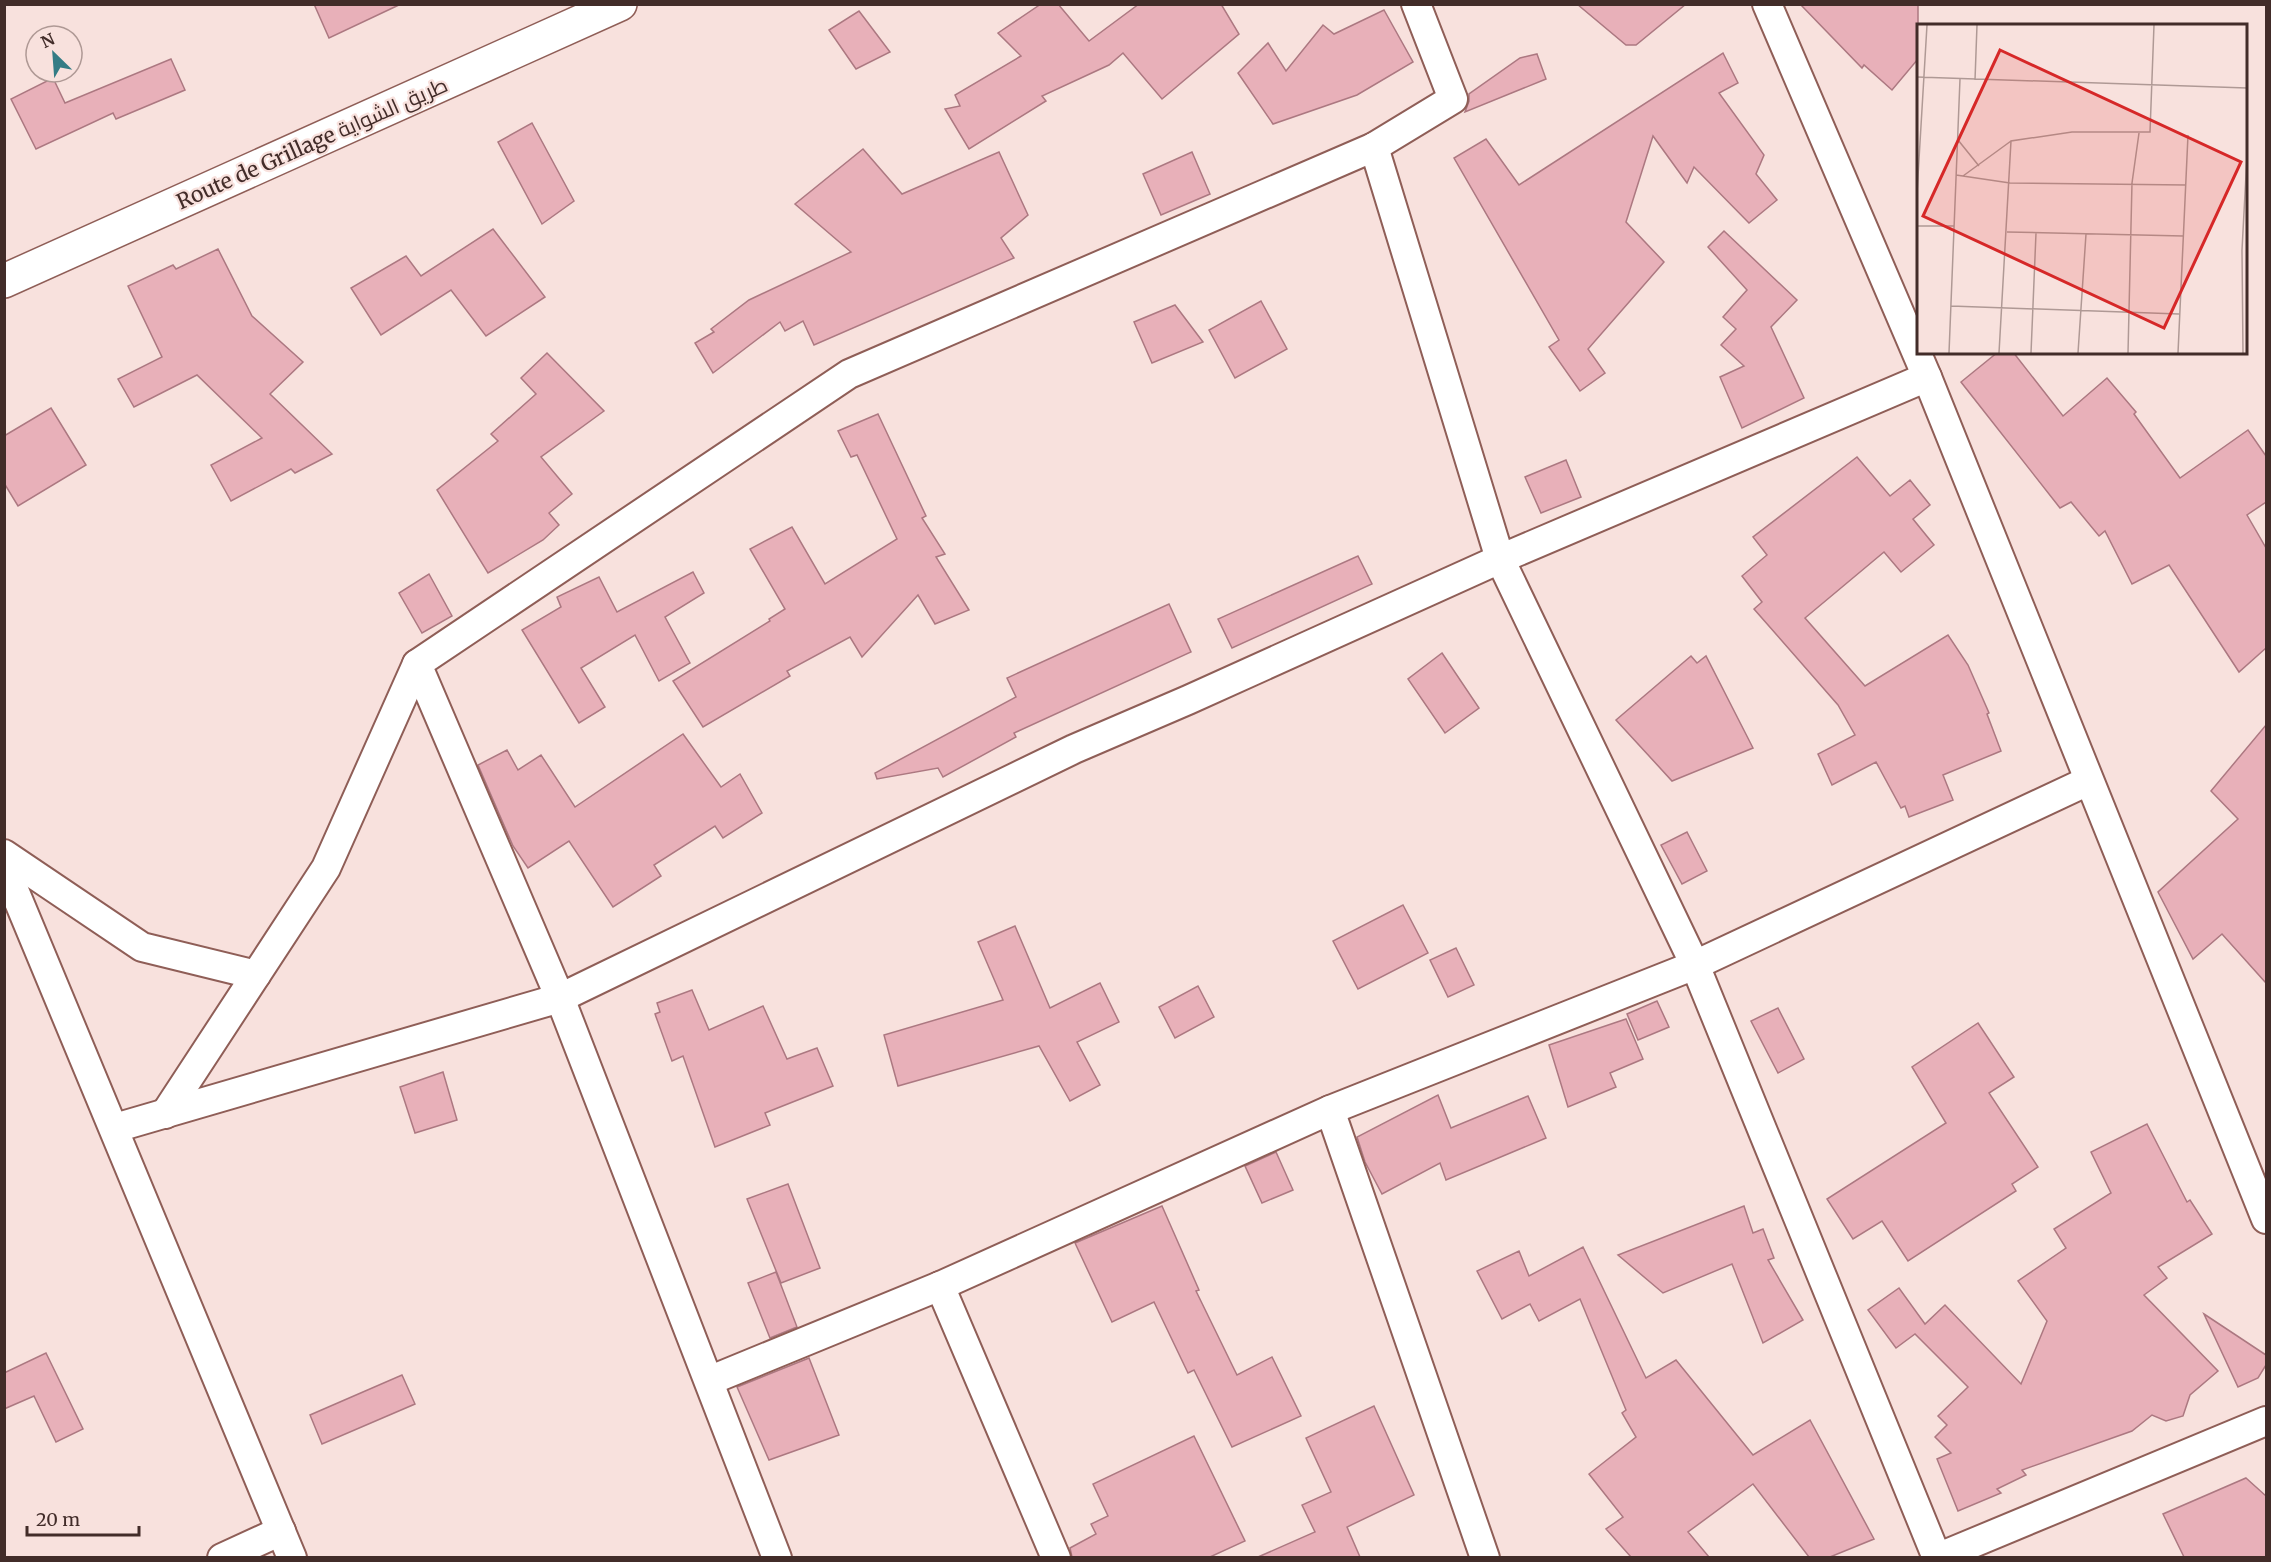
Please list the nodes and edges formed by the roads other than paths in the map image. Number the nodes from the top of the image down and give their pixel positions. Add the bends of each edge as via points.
1 (620, 4) edge
2 (1416, 4) edge
3 (1767, 4) edge
4 (1374, 147) junction
5 (4, 281) edge
6 (1917, 354) edge
7 (1917, 354) edge
8 (1927, 377) junction
9 (1500, 559) junction
10 (417, 664) junction
11 (2088, 781) junction
12 (4, 854) edge
13 (4, 866) edge
14 (1695, 965) junction
15 (256, 975) junction
16 (560, 998) junction
17 (1330, 1110) junction
18 (165, 1114) junction
19 (115, 1128) junction
20 (2266, 1219) edge
21 (939, 1286) junction
22 (711, 1380) junction
23 (2266, 1421) edge
24 (281, 1531) junction
25 (222, 1557) edge
26 (292, 1557) edge
27 (777, 1557) edge
28 (1056, 1557) edge
29 (1485, 1557) edge
30 (1937, 1557) edge

1 - 5 street, Route de Grillage طريق الشواية
2 - 4 street via 1453,99
3 - 6 street
4 - 9 street
4 - 10 street via 849,374
7 - 8 street
8 - 9 street
8 - 11 street
9 - 14 street
9 - 16 street via 1074,749
10 - 15 street via 326,868
10 - 16 street
11 - 14 street
11 - 20 street
12 - 15 street via 142,947
13 - 19 street
14 - 17 street
14 - 30 street
15 - 18 street
16 - 18 street
16 - 22 street
17 - 21 street
17 - 29 street
18 - 19 street
19 - 24 street
21 - 22 street
21 - 28 street
22 - 27 street
23 - 30 street
24 - 25 street
24 - 26 street

